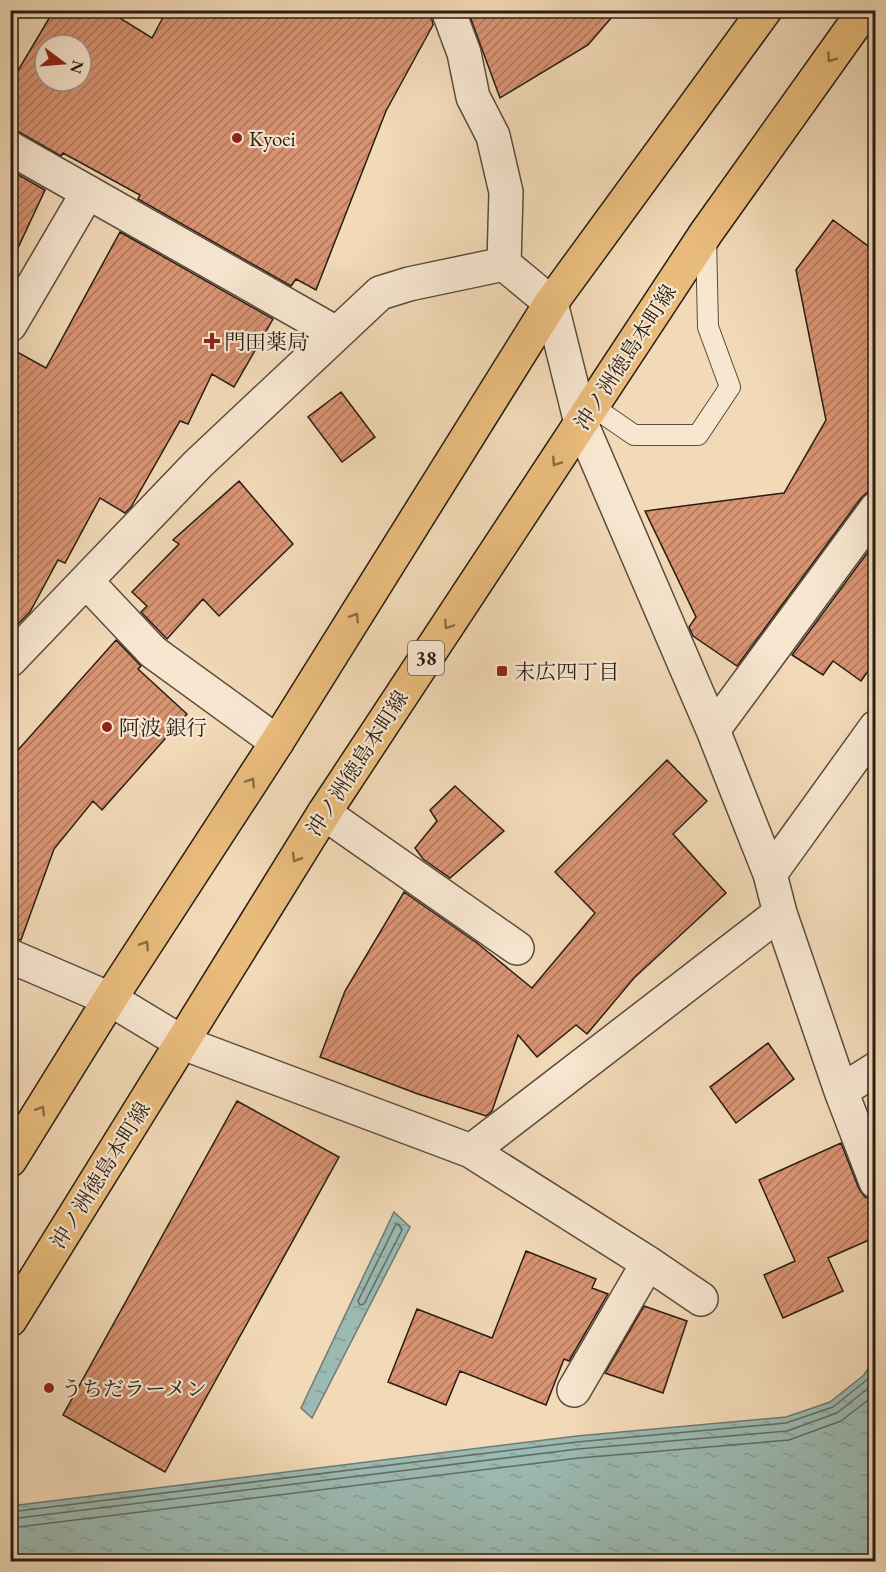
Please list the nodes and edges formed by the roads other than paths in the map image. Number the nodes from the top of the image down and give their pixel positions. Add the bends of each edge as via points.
1 (448, 10) edge
2 (765, 10) edge
3 (865, 10) edge
4 (10, 148) edge
5 (88, 192) junction
6 (706, 233) junction
7 (504, 264) junction
8 (551, 303) junction
9 (10, 326) edge
10 (336, 333) junction
11 (587, 414) junction
12 (876, 509) edge
13 (86, 581) junction
14 (10, 660) edge
15 (876, 727) edge
16 (713, 730) junction
17 (277, 742) junction
18 (324, 813) junction
19 (770, 874) junction
20 (780, 913) junction
21 (518, 948) dead end
22 (10, 956) edge
23 (110, 999) junction
24 (183, 1043) junction
25 (876, 1069) edge
26 (841, 1091) junction
27 (471, 1151) junction
28 (10, 1160) edge
29 (876, 1182) edge
30 (648, 1263) junction
31 (701, 1299) dead end
32 (10, 1320) edge
33 (574, 1390) dead end

1 - 7 street via 464,54 473,97 493,136 506,192
2 - 8 main road
3 -> 6 main road, 沖ノ洲徳島本町線 / 38
4 - 5 street
5 - 9 street
5 - 10 street
6 - 11 main road, 沖ノ洲徳島本町線 / 38
6 - 11 lane via 708,327 730,387 698,435 634,435
7 - 8 street
7 - 10 street via 380,292
8 - 11 street
17 -> 8 main road
10 - 13 street via 198,464
11 - 16 street
11 -> 18 main road, 沖ノ洲徳島本町線 / 38
12 - 16 street
13 - 14 street
13 - 17 street via 153,652
15 - 19 street
16 - 19 street
23 -> 17 main road
18 - 21 street
18 -> 24 main road, 沖ノ洲徳島本町線 / 38
19 - 20 street
20 - 26 street
20 - 27 street
22 - 23 street
23 - 24 street
28 -> 23 main road
24 - 27 street
24 - 32 main road, 沖ノ洲徳島本町線 / 38
25 - 26 street
26 - 29 street
27 - 30 street
30 - 31 street
30 - 33 street

